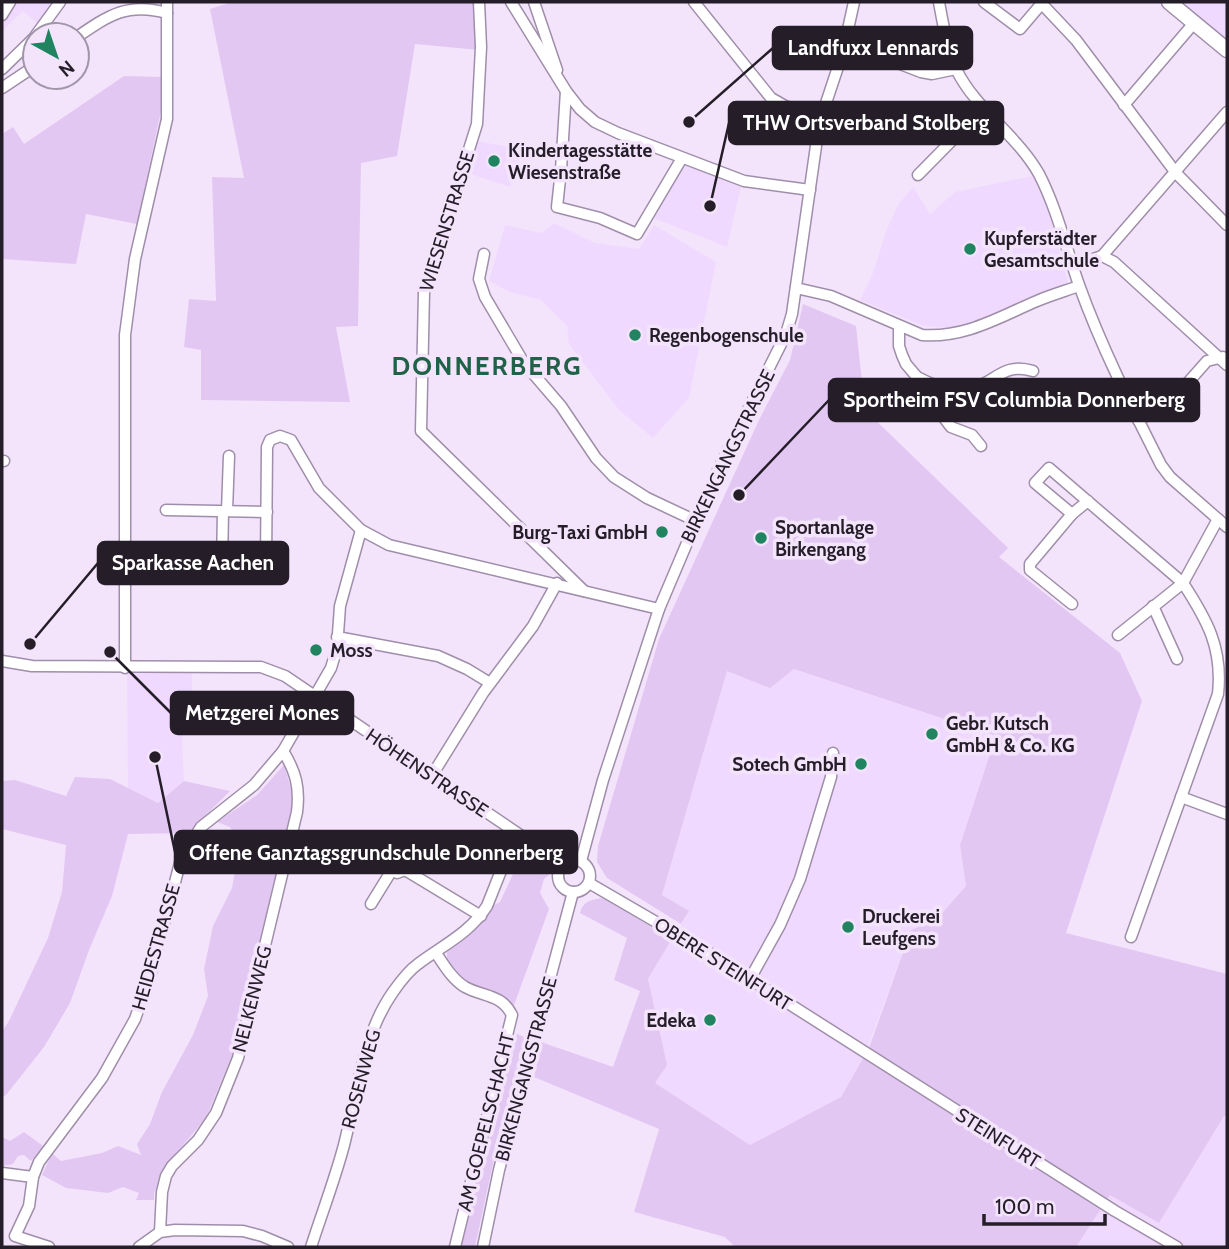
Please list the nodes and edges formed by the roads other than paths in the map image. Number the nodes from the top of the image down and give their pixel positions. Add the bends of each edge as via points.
1 (10, 2) edge
2 (60, 2) edge
3 (479, 2) edge
4 (511, 2) edge
5 (534, 2) edge
6 (694, 2) edge
7 (854, 2) edge
8 (939, 2) edge
9 (984, 2) edge
10 (1169, 2) edge
11 (1043, 3) edge
12 (167, 7) edge
13 (2, 15) edge
14 (47, 21) edge
15 (1194, 23) junction
16 (91, 28) edge
17 (846, 43) junction
18 (1227, 50) edge
19 (21, 51) edge
20 (2, 69) edge
21 (956, 69) junction
22 (21, 75) edge
23 (564, 87) junction
24 (2, 88) edge
25 (1124, 105) junction
26 (984, 108) junction
27 (1227, 113) edge
28 (821, 118) junction
29 (682, 158) junction
30 (1176, 173) junction
31 (918, 175) dead end
32 (810, 190) junction
33 (1227, 225) edge
34 (484, 254) dead end
35 (1102, 256) junction
36 (1073, 266) junction
37 (1079, 286) junction
38 (796, 289) junction
39 (899, 326) junction
40 (1225, 359) edge
41 (1033, 371) dead end
42 (917, 377) junction
43 (1138, 420) junction
44 (981, 446) dead end
45 (229, 456) dead end
46 (1088, 500) junction
47 (166, 510) dead end
48 (225, 511) junction
49 (267, 512) junction
50 (1072, 514) junction
51 (1218, 519) junction
52 (696, 521) junction
53 (1227, 527) edge
54 (361, 530) junction
55 (266, 564) dead end
56 (222, 565) dead end
57 (558, 583) junction
58 (1183, 583) junction
59 (584, 591) junction
60 (1072, 604) dead end
61 (1153, 607) junction
62 (659, 609) junction
63 (1118, 635) dead end
64 (337, 637) junction
65 (1177, 659) dead end
66 (2, 661) edge
67 (125, 668) junction
68 (490, 683) junction
69 (315, 696) junction
70 (283, 751) junction
71 (833, 753) dead end
72 (431, 777) junction
73 (1181, 797) junction
74 (1227, 814) edge
75 (516, 833) junction
76 (581, 861) junction
77 (563, 864) junction
78 (589, 883) junction
79 (573, 892) junction
80 (371, 904) dead end
81 (481, 916) junction
82 (1131, 937) dead end
83 (436, 953) junction
84 (750, 979) junction
85 (855, 1048) joint
86 (2, 1173) edge
87 (33, 1177) junction
88 (160, 1232) junction
89 (13, 1242) edge
90 (283, 1246) edge
91 (49, 1247) edge
92 (139, 1247) edge
93 (311, 1247) edge
94 (455, 1247) edge
95 (482, 1247) edge
96 (1177, 1247) edge

1 - 13 street
2 - 14 street
3 - 59 street, WIESENSTRASSE via 477,124 425,292 421,431
4 - 23 street
5 - 23 street
6 - 28 street via 771,98
7 - 17 street, BIRKENGANGSTRASSE
8 - 21 street
9 - 11 street via 1020,29
10 - 15 main road
11 - 25 street
12 - 16 street via 117,12
12 - 67 street via 167,119 135,259 125,335
15 - 18 main road
15 - 25 street
17 - 21 street via 921,72
17 - 28 street, BIRKENGANGSTRASSE
19 - 20 street
21 - 26 street
22 - 24 street
23 - 29 street via 595,122
23 - 29 street via 557,207 637,234
25 - 30 street
26 - 31 street
26 - 36 street via 1038,172
27 - 30 street
28 - 32 street, BIRKENGANGSTRASSE
29 - 32 street via 744,181
30 - 33 street
30 - 35 street
32 - 38 street, BIRKENGANGSTRASSE
34 - 52 street via 479,279 485,297 524,363 596,458 614,477 647,498
35 - 36 street
35 - 40 street
36 - 37 street
37 - 39 street via 973,330 939,336
37 - 43 street
38 - 39 street via 831,296
38 - 52 street, BIRKENGANGSTRASSE via 778,355 740,423
39 - 42 street via 902,355
40 - 43 street via 1207,361 1172,402
41 - 42 street via 1010,369 961,390
42 - 44 street via 951,427 972,435
43 - 51 street via 1170,477
45 - 48 street
46 - 50 street
46 - 50 street via 1049,468 1035,483
46 - 58 street
47 - 48 street
48 - 49 street
48 - 56 street
49 - 54 street via 267,447 274,437 286,437 319,488
49 - 55 street
50 - 60 street via 1030,564 1030,570
51 - 53 street
51 - 58 street
52 - 62 street, BIRKENGANGSTRASSE
54 - 57 street via 389,545
54 - 64 street, HEIDESTRASSE via 340,606
57 - 59 street
57 - 68 street via 533,626
58 - 61 street
58 - 73 street via 1212,636 1220,678
59 - 62 street
61 - 63 street
61 - 65 street
62 - 76 street, BIRKENGANGSTRASSE
64 - 68 street via 438,656
64 - 69 street, HEIDESTRASSE via 334,659
66 - 67 street, HÖHENSTRASSE
67 - 69 street, HÖHENSTRASSE via 261,667
68 - 72 street
69 - 70 street, HEIDESTRASSE
69 - 72 street, HÖHENSTRASSE
70 - 87 street, HEIDESTRASSE via 254,785 201,827 190,844 180,863 135,1019 102,1078 39,1162
70 - 88 street, NELKENWEG via 299,790 297,812 238,1058 216,1113 166,1175
71 - 84 street via 831,777 800,879
72 - 75 street, HÖHENSTRASSE
73 - 74 street
73 - 82 street
75 - 77 street, HÖHENSTRASSE
75 - 81 street, ROSENWEG
76 - 77 street
76 - 78 street via 589,869
77 - 79 street via 559,882
78 - 79 street
78 - 84 street, OBERE STEINFURT
79 - 95 street, BIRKENGANGSTRASSE
80 - 81 street via 391,870 389,861 395,858 403,862 405,870
81 - 83 street, ROSENWEG
83 - 93 street, ROSENWEG via 416,965 379,1014 344,1147
83 - 94 street, AM GOEPELSCHACHT via 457,981 502,1001 512,1015
84 - 85 street, OBERE STEINFURT
85 - 96 street, STEINFURT
86 - 87 street
87 - 89 street, HEIDESTRASSE via 32,1195
88 - 90 street via 243,1231
88 - 92 street
89 - 91 street

